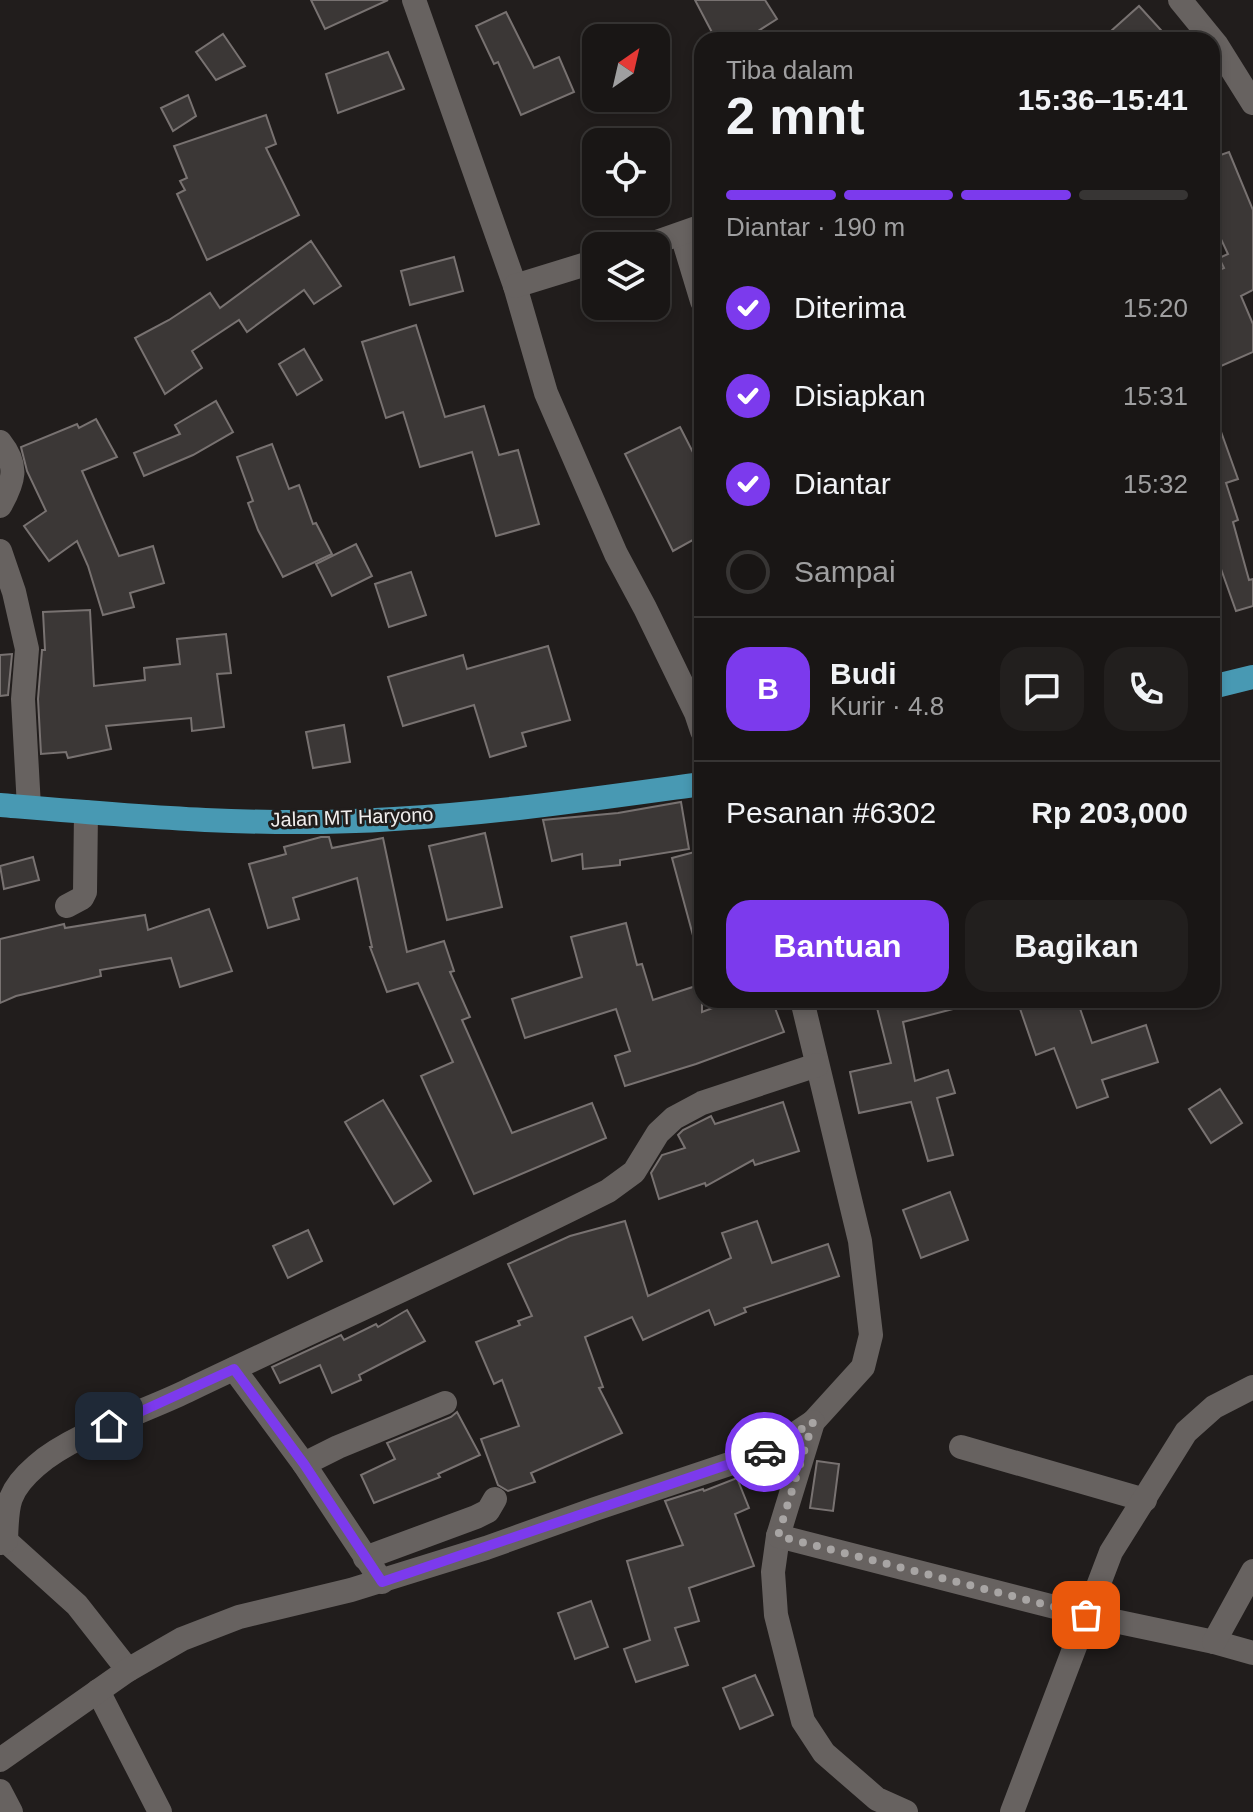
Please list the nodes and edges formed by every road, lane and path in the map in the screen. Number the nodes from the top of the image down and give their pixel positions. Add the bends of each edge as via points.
1 (414, 0) edge
2 (1180, 0) edge
3 (1206, 32) edge
4 (1220, 50) edge
5 (1253, 103) edge
6 (692, 230) edge
7 (670, 237) edge
8 (582, 265) edge
9 (515, 286) junction
10 (0, 442) edge
11 (0, 506) edge
12 (0, 551) edge
13 (1253, 677) edge
14 (1220, 685) edge
15 (694, 713) edge
16 (694, 785) edge
17 (0, 805) edge
18 (29, 807) junction
19 (86, 812) junction
20 (67, 906) dead end
21 (804, 1008) edge
22 (817, 1065) junction
23 (234, 1369) junction
24 (1253, 1387) edge
25 (445, 1403) dead end
26 (813, 1422) junction
27 (961, 1447) dead end
28 (304, 1464) junction
29 (495, 1499) dead end
30 (1145, 1500) junction
31 (778, 1536) junction
32 (3, 1542) edge
33 (365, 1558) junction
34 (1253, 1571) edge
35 (382, 1582) junction
36 (1086, 1615) junction
37 (1214, 1642) junction
38 (1253, 1653) edge
39 (128, 1670) junction
40 (98, 1691) junction
41 (0, 1760) edge
42 (0, 1791) edge
43 (11, 1812) edge
44 (160, 1812) edge
45 (906, 1812) edge
46 (1012, 1812) edge

1 - 9 street
2 - 3 street
4 - 5 street
6 - 7 street
8 - 9 street
9 - 15 street via 546,393
10 - 11 street via 11,456 13,483
12 - 18 street via 27,649 23,699
13 - 14 main road
16 - 19 main road, Jalan MT Haryono via 393,819 217,821
17 - 18 main road, Jalan MT Haryono
18 - 19 main road, Jalan MT Haryono
19 - 20 street via 85,892
21 - 22 street
22 - 23 street via 702,1103 674,1118 634,1172 608,1191
22 - 26 street via 860,1241 871,1335 863,1367
23 - 28 street
23 - 32 street via 56,1450 9,1499
24 - 30 street via 1214,1407 1186,1432
25 - 28 street
26 - 31 street
26 - 35 street via 771,1450
27 - 30 street
28 - 33 street
29 - 33 street via 476,1517
30 - 36 street via 1111,1552
31 - 36 street
31 - 45 street via 773,1572 776,1615 803,1721 824,1753 849,1777 877,1799
32 - 39 street via 77,1605
33 - 35 street
34 - 37 street
35 - 39 street via 239,1617 182,1639
36 - 37 street
36 - 46 street
37 - 38 street
39 - 40 street
40 - 41 street
40 - 44 street
42 - 43 street

